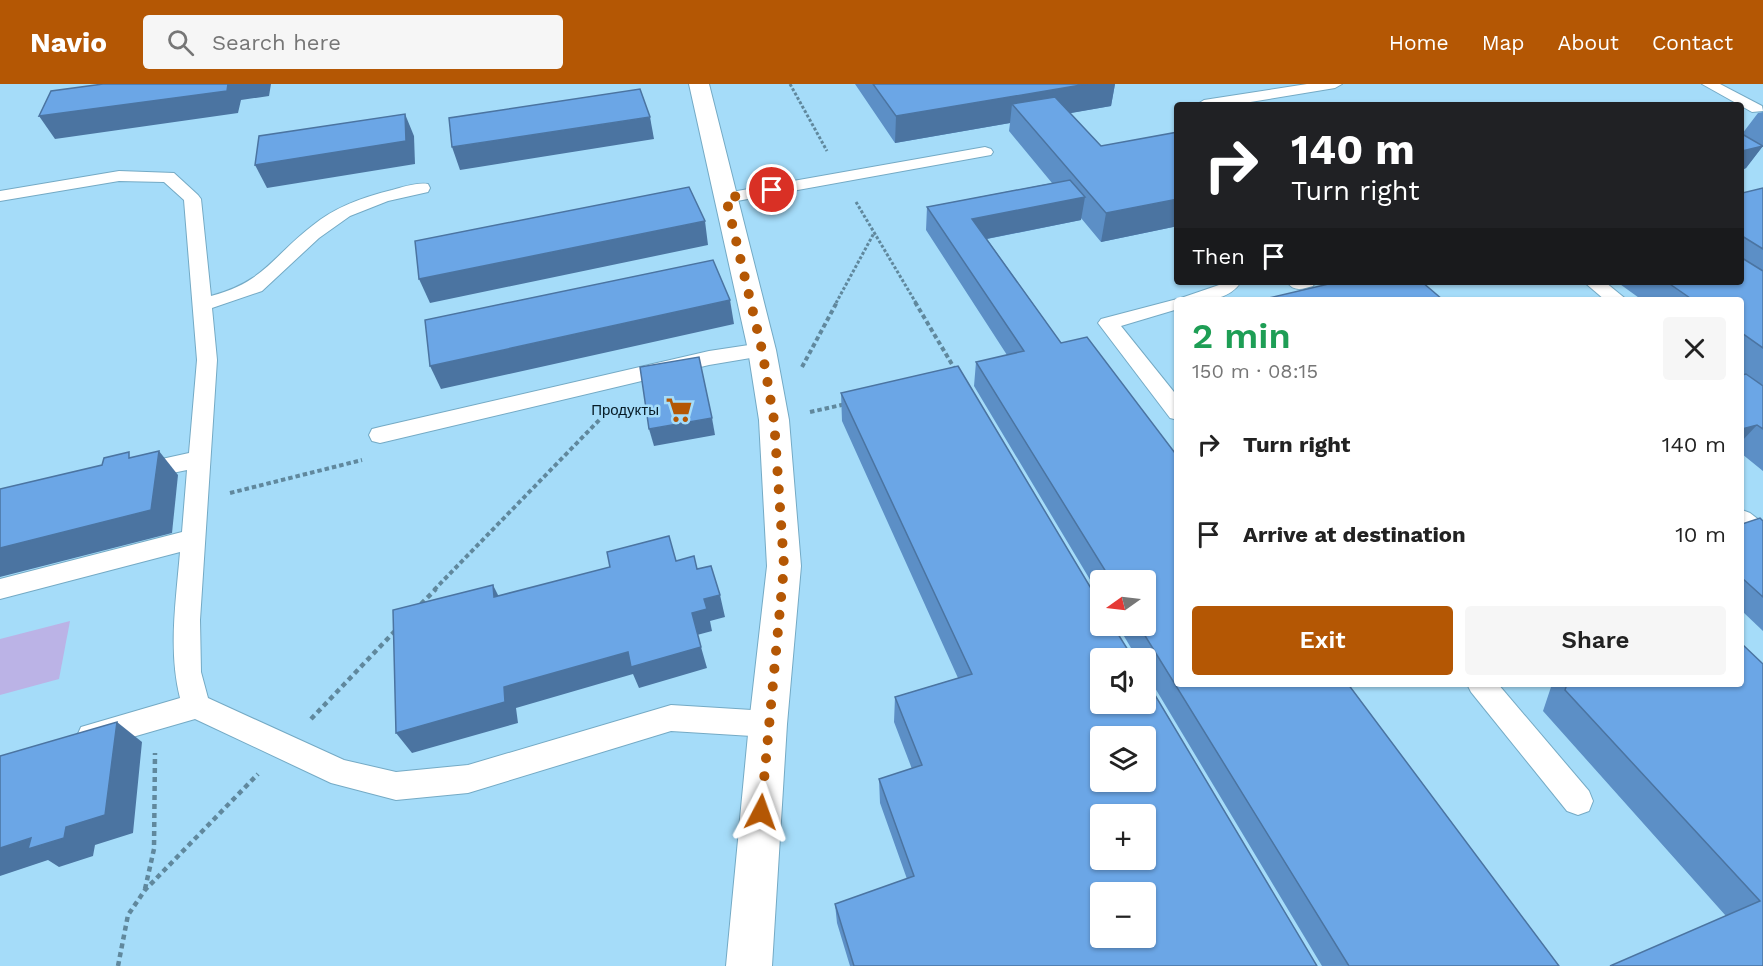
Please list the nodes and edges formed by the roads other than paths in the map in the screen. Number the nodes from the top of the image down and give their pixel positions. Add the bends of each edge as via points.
1 (699, 84) edge
2 (1245, 84) edge
3 (1335, 84) edge
4 (1709, 84) edge
5 (1220, 88) dead end
6 (1223, 102) edge
7 (1738, 102) edge
8 (985, 152) dead end
9 (422, 188) dead end
10 (0, 196) edge
11 (726, 198) junction
12 (1230, 285) edge
13 (1597, 285) edge
14 (1199, 297) edge
15 (1613, 297) edge
16 (1174, 304) edge
17 (202, 305) junction
18 (762, 350) junction
19 (1174, 408) edge
20 (380, 435) dead end
21 (200, 459) junction
22 (118, 477) edge
23 (1744, 521) edge
24 (1763, 536) edge
25 (194, 539) junction
26 (0, 589) edge
27 (1483, 687) edge
28 (195, 706) junction
29 (768, 724) junction
30 (67, 743) edge
31 (1578, 801) dead end
32 (749, 966) edge

1 - 11 street
2 - 5 lane
3 - 6 lane
4 - 7 lane
8 - 11 lane
9 - 17 lane via 347,210 320,228 261,283 235,296
10 - 17 lane via 119,176 168,177 192,199
11 - 18 street
12 - 14 lane
13 - 15 lane
16 - 19 lane via 1108,323
17 - 21 lane via 207,360
18 - 20 lane via 709,358
18 - 29 street via 774,420 784,566
21 - 22 lane
21 - 25 lane
23 - 24 lane
25 - 26 lane
25 - 28 lane via 187,672
27 - 31 lane
28 - 29 lane via 341,773 396,786 468,779 670,718
28 - 30 lane
29 - 32 street

